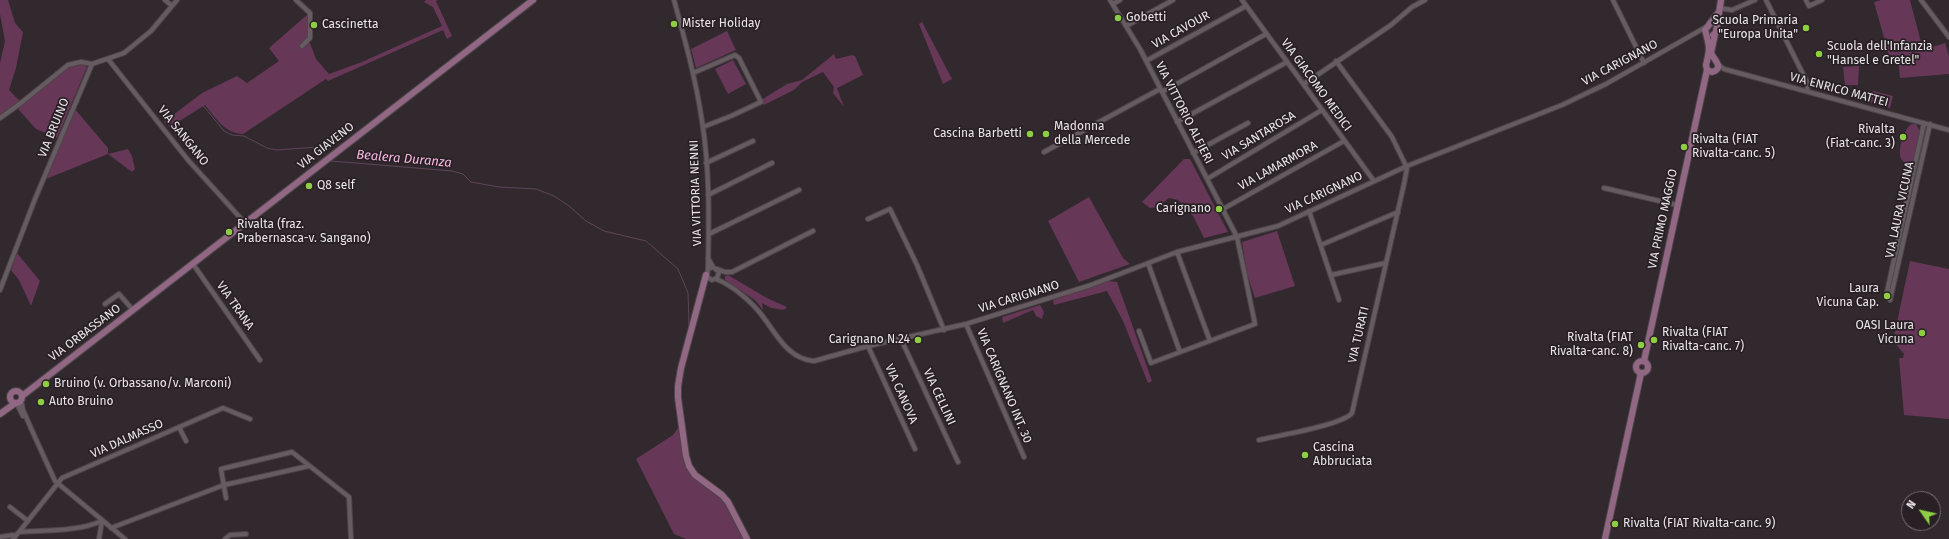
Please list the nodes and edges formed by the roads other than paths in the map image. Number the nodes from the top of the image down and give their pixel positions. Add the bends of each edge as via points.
1 (165, 0) edge
2 (177, 0) edge
3 (296, 0) edge
4 (533, 0) edge
5 (674, 0) edge
6 (1120, 0) edge
7 (1173, 0) edge
8 (1242, 0) edge
9 (1425, 0) edge
10 (1613, 0) edge
11 (1721, 0) edge
12 (1755, 0) edge
13 (1766, 0) edge
14 (1806, 0) edge
15 (1822, 0) edge
16 (1921, 0) edge
17 (1111, 2) edge
18 (171, 5) junction
19 (1246, 6) junction
20 (1718, 11) junction
21 (1126, 26) junction
22 (1708, 26) junction
23 (1715, 32) junction
24 (1696, 33) junction
25 (1266, 34) junction
26 (1708, 35) junction
27 (1949, 37) edge
28 (302, 46) dead end
29 (108, 59) junction
30 (1146, 61) junction
31 (1336, 61) junction
32 (1287, 62) junction
33 (1644, 63) junction
34 (92, 64) junction
35 (1713, 66) junction
36 (693, 73) junction
37 (1304, 84) junction
38 (1161, 90) junction
39 (1807, 91) junction
40 (1322, 110) junction
41 (0, 118) edge
42 (1177, 122) junction
43 (1248, 123) dead end
44 (1924, 123) junction
45 (1930, 124) junction
46 (703, 127) junction
47 (1949, 130) edge
48 (754, 141) dead end
49 (1344, 141) junction
50 (1044, 152) dead end
51 (1193, 153) junction
52 (706, 163) junction
53 (772, 163) dead end
54 (1406, 166) junction
55 (1207, 180) junction
56 (1374, 181) junction
57 (1604, 188) dead end
58 (799, 190) dead end
59 (708, 195) junction
60 (1677, 204) junction
61 (1223, 209) junction
62 (1309, 211) junction
63 (1398, 212) junction
64 (868, 219) dead end
65 (245, 223) junction
66 (813, 230) dead end
67 (709, 234) junction
68 (1237, 238) junction
69 (1321, 245) junction
70 (1178, 252) junction
71 (708, 258) junction
72 (1148, 263) junction
73 (1386, 263) junction
74 (193, 264) junction
75 (715, 268) junction
76 (725, 272) junction
77 (707, 275) junction
78 (1331, 275) junction
79 (718, 277) junction
80 (0, 290) edge
81 (1886, 292) dead end
82 (1339, 300) dead end
83 (1890, 300) dead end
84 (105, 304) dead end
85 (133, 310) junction
86 (966, 324) junction
87 (944, 330) junction
88 (1139, 331) dead end
89 (901, 340) junction
90 (1210, 341) junction
91 (868, 346) junction
92 (1180, 352) junction
93 (260, 360) dead end
94 (1644, 361) junction
95 (1641, 373) junction
96 (17, 399) junction
97 (0, 410) edge
98 (0, 414) edge
99 (250, 419) dead end
100 (179, 427) junction
101 (1259, 440) dead end
102 (186, 441) dead end
103 (915, 449) dead end
104 (1024, 457) dead end
105 (958, 462) dead end
106 (309, 466) junction
107 (57, 483) junction
108 (224, 485) junction
109 (226, 498) dead end
110 (10, 507) dead end
111 (102, 520) junction
112 (28, 521) junction
113 (111, 528) junction
114 (19, 532) junction
115 (246, 534) dead end
116 (0, 537) edge
117 (14, 538) edge
118 (99, 539) edge
119 (125, 539) edge
120 (225, 539) edge
121 (351, 539) edge
122 (747, 539) edge
123 (1605, 539) edge

1 - 18 street
2 - 18 street
3 - 28 street via 310,13 310,38
4 - 65 main road, VIA GIAVENO
5 - 36 street, VIA VITTORIA NENNI
6 - 17 street
7 - 21 street
8 - 19 street, VIA GIACOMO MEDICI
9 - 31 street
10 - 33 street
11 - 20 main road, VIA PRIMO MAGGIO
12 - 20 street via 1732,10
13 - 39 street via 1808,84
14 - 15 street via 1809,6
16 - 27 street
17 - 21 street, VIA VITTORIO ALFIERI
18 - 29 street via 160,22 133,47
19 - 25 street, VIA GIACOMO MEDICI
19 - 30 street, VIA CAVOUR
20 - 22 main road, VIA PRIMO MAGGIO
20 - 23 main road, VIA PRIMO MAGGIO
21 - 30 street, VIA VITTORIO ALFIERI
22 - 23 main road via 1714,26
22 - 24 street, VIA CARIGNANO
22 - 26 main road, VIA PRIMO MAGGIO via 1705,32
23 - 26 main road
23 - 35 main road, VIA PRIMO MAGGIO via 1711,53
24 - 26 street
24 - 33 street, VIA CARIGNANO
25 - 32 street, VIA GIACOMO MEDICI
25 - 38 street
26 - 35 main road, VIA PRIMO MAGGIO
29 - 34 street
29 - 65 street, VIA SANGANO via 188,160
30 - 38 street, VIA VITTORIO ALFIERI
31 - 37 street
31 - 54 street via 1392,137
32 - 37 street, VIA GIACOMO MEDICI
32 - 42 street
33 - 54 street, VIA CARIGNANO via 1562,105
34 - 41 street via 81,62 68,65
34 - 80 street, VIA BRUINO
35 - 39 street, VIA ENRICO MATTEI
35 - 60 main road, VIA PRIMO MAGGIO via 1703,83
36 - 46 street, VIA VITTORIA NENNI
36 - 46 street, VIA VITTORIA NENNI via 735,55 739,58 761,102
37 - 40 street, VIA GIACOMO MEDICI
38 - 42 street, VIA VITTORIO ALFIERI
38 - 50 street
39 - 44 street, VIA ENRICO MATTEI
40 - 49 street, VIA GIACOMO MEDICI
40 - 55 street, VIA SANTAROSA
42 - 51 street, VIA VITTORIO ALFIERI
43 - 51 street
44 - 45 street, VIA ENRICO MATTEI
44 - 81 street, VIA LAURA VICUNA
45 - 47 street, VIA ENRICO MATTEI
45 - 83 street, VIA LAURA VICUNA
46 - 52 street, VIA VITTORIA NENNI
48 - 52 street
49 - 56 street, VIA GIACOMO MEDICI
49 - 61 street, VIA LAMARMORA
51 - 55 street, VIA VITTORIO ALFIERI
52 - 59 street, VIA VITTORIA NENNI
53 - 59 street
54 - 56 street, VIA CARIGNANO
54 - 63 street, VIA TURATI
55 - 61 street, VIA VITTORIO ALFIERI
56 - 62 street, VIA CARIGNANO
57 - 60 street
58 - 67 street
59 - 67 street, VIA VITTORIA NENNI
60 - 94 main road, VIA PRIMO MAGGIO
61 - 68 street, VIA VITTORIO ALFIERI
62 - 68 street, VIA CARIGNANO via 1278,226
62 - 69 street
63 - 69 street
63 - 73 street, VIA TURATI
64 - 87 street via 890,209
65 - 74 main road, VIA GIAVENO
66 - 76 street via 732,272
67 - 71 street, VIA VITTORIA NENNI
68 - 70 street, VIA CARIGNANO
68 - 90 street, VIA VITTORIO ALFIERI via 1255,324
69 - 78 street
70 - 72 street, VIA CARIGNANO
70 - 90 street
71 - 75 street, VIA VITTORIA NENNI
71 - 77 street, VIA VITTORIA NENNI
72 - 86 street, VIA CARIGNANO via 1091,285
72 - 92 street
73 - 78 street
73 - 101 street, VIA TURATI via 1352,413 1315,427
74 - 85 main road, VIA GIAVENO
74 - 93 street, VIA TRANA
75 - 76 street
75 - 77 street
75 - 79 street, VIA VITTORIA NENNI
76 - 79 street
77 - 79 street
77 - 122 main road via 678,386 686,456 695,475 728,502
78 - 82 street
79 - 91 street, VIA CARIGNANO via 764,317 787,349 804,360 814,361
84 - 85 street, VIA ORBASSANO via 119,294
85 - 96 main road, VIA ORBASSANO
86 - 87 street, VIA CARIGNANO
86 - 104 street, VIA CARIGNANO INT. 30
87 - 89 street, VIA CARIGNANO
88 - 92 street via 1151,363
89 - 91 street, VIA CARIGNANO
89 - 105 street, VIA CELLINI
90 - 92 street
91 - 103 street, VIA CANOVA
94 - 95 main road via 1648,364 1648,369
94 - 95 main road via 1636,365 1637,371
95 - 123 main road
96 - 97 main road, VIA ORBASSANO
96 - 98 main road, VIA ORBASSANO
96 - 107 street
99 - 100 street, VIA DALMASSO via 223,408
100 - 102 street
100 - 107 street, VIA DALMASSO via 62,478
106 - 108 street
106 - 108 street via 290,452 221,469
106 - 121 street via 349,497
107 - 111 street
107 - 112 street, VIA DALMASSO
108 - 109 street
108 - 113 street
110 - 112 street
111 - 113 street
111 - 114 street via 92,525 70,529
111 - 118 street
112 - 114 street, VIA DALMASSO
113 - 119 street
114 - 117 street, VIA DALMASSO
115 - 120 street via 230,535
116 - 117 street via 13,535

